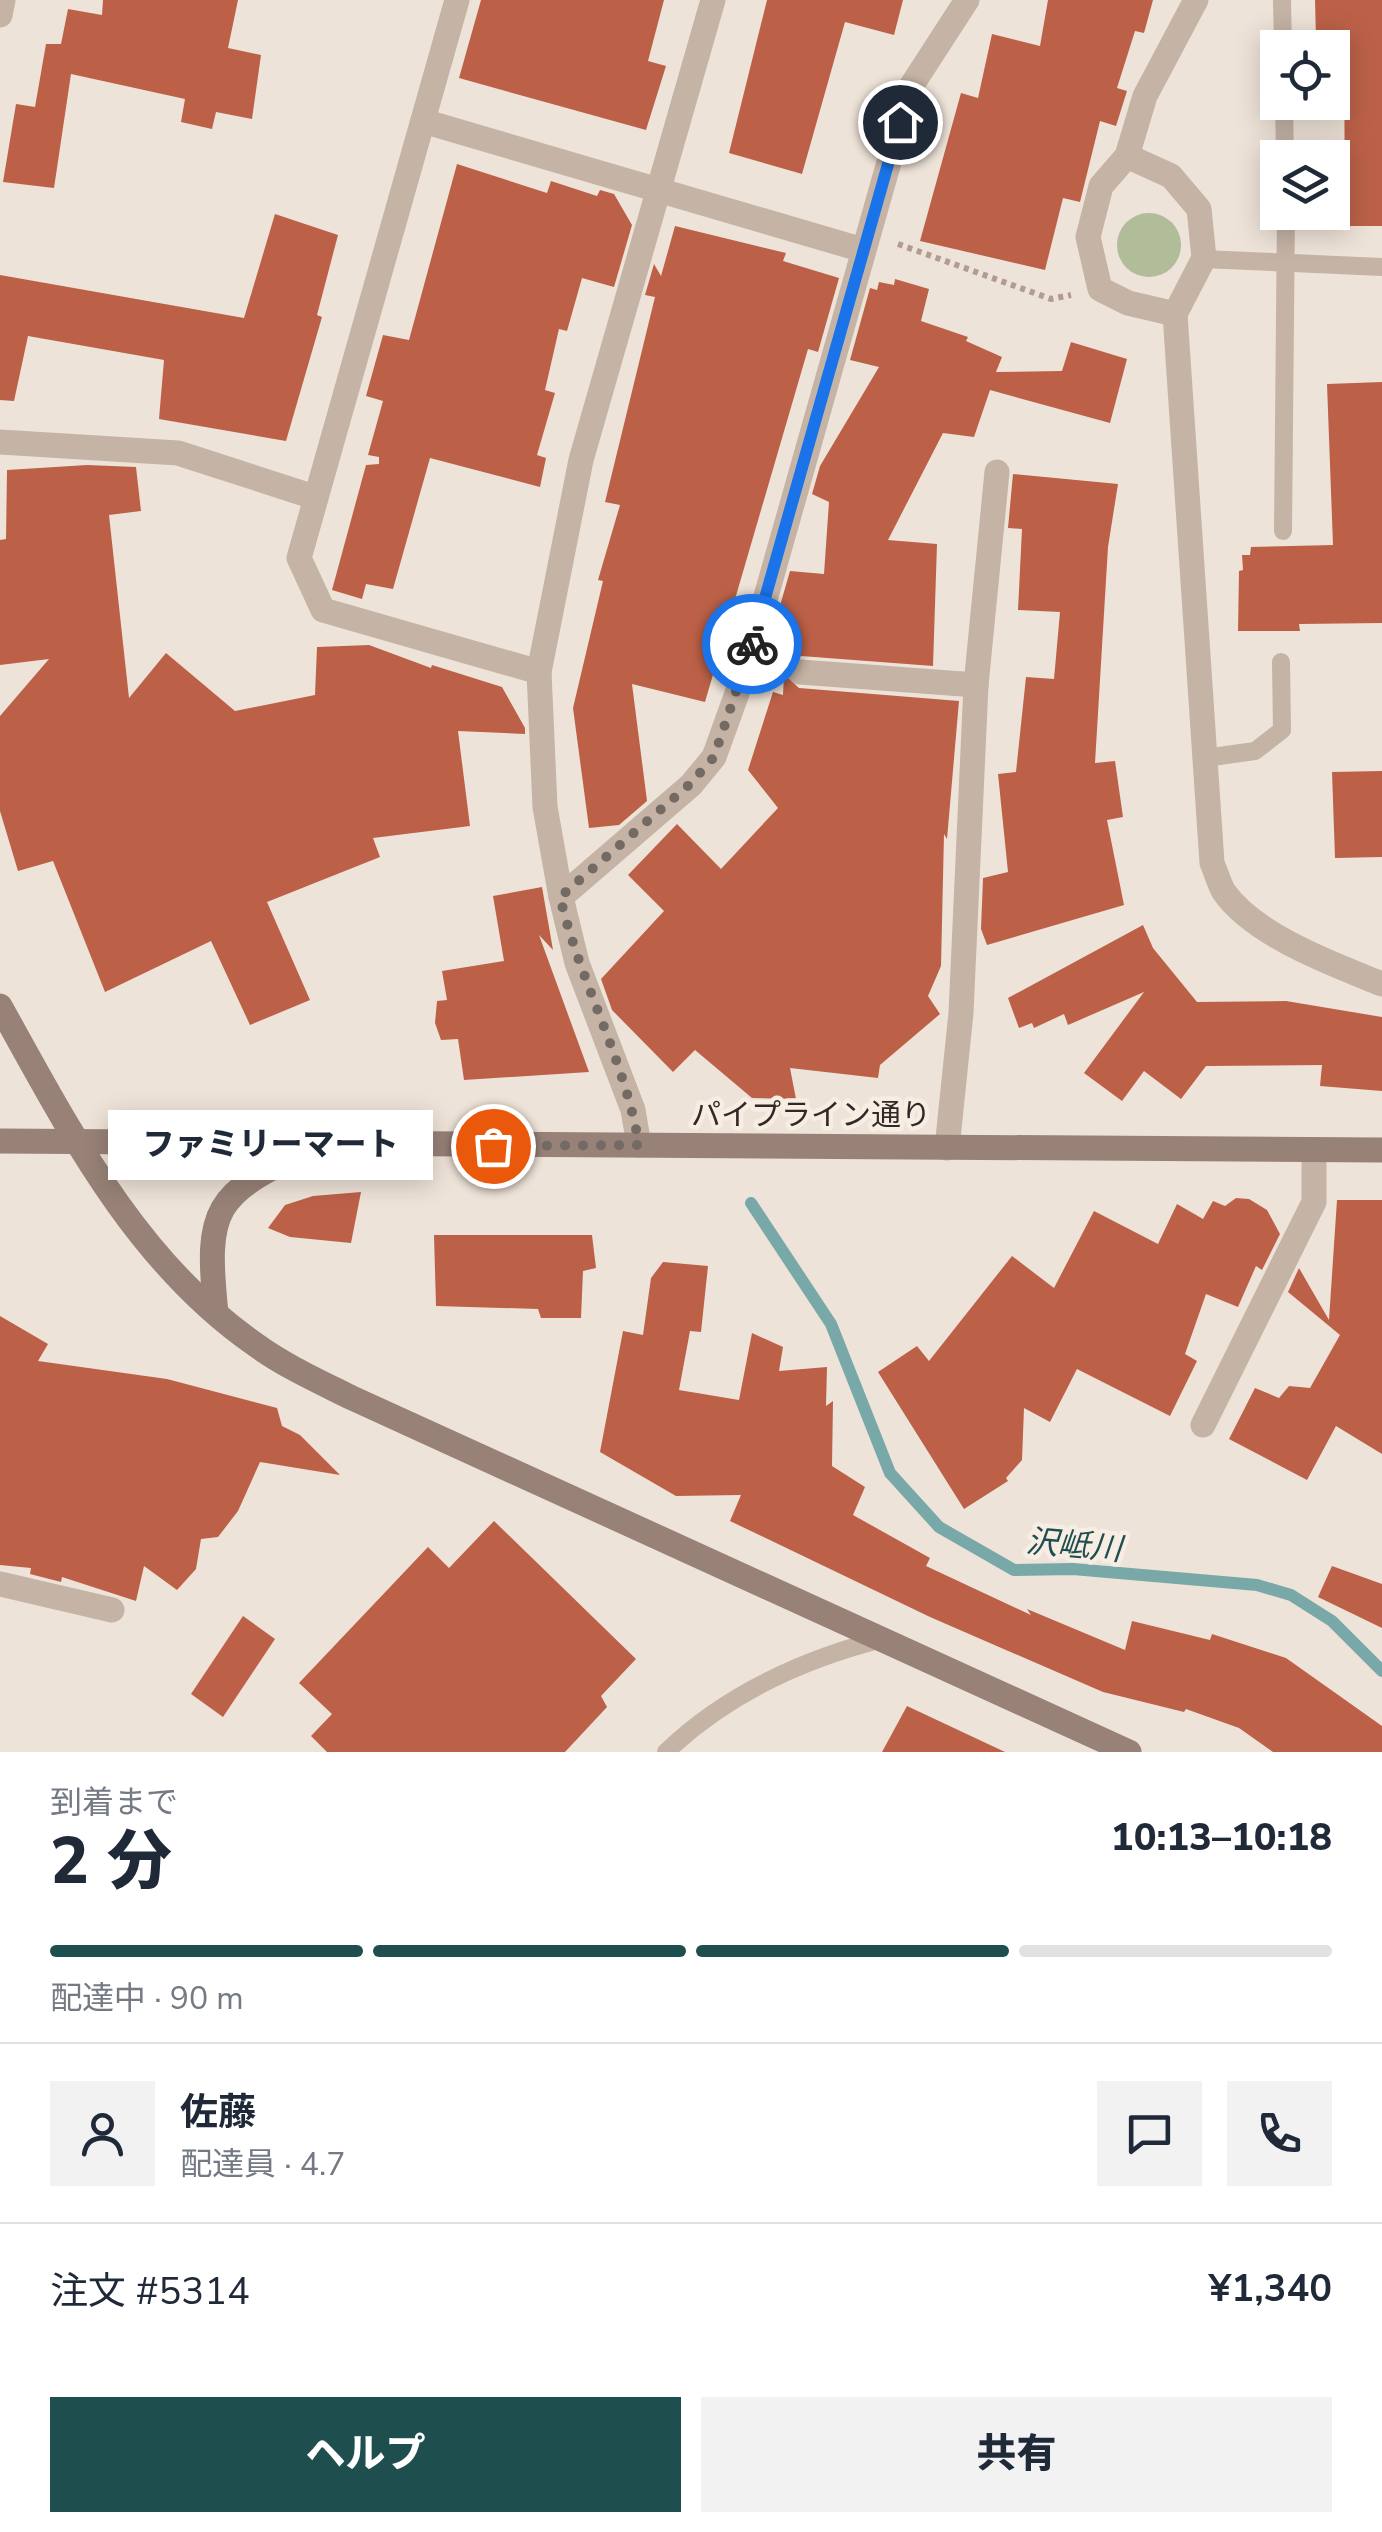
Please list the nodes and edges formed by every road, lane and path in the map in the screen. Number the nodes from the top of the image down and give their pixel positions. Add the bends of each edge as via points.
1 (3, 0) edge
2 (457, 0) edge
3 (714, 0) edge
4 (967, 0) edge
5 (1196, 0) edge
6 (1282, 0) edge
7 (0, 15) edge
8 (1283, 30) edge
9 (424, 121) junction
10 (1127, 156) junction
11 (660, 189) junction
12 (1286, 230) edge
13 (866, 242) junction
14 (1203, 259) junction
15 (1286, 263) junction
16 (1382, 266) edge
17 (1100, 289) junction
18 (1175, 314) junction
19 (0, 442) edge
20 (998, 472) dead end
21 (314, 497) junction
22 (1284, 530) dead end
23 (1281, 662) dead end
24 (540, 672) junction
25 (800, 672) dead end
26 (976, 685) junction
27 (1205, 758) junction
28 (560, 897) junction
29 (1382, 984) edge
30 (0, 1006) edge
31 (0, 1141) edge
32 (76, 1141) junction
33 (639, 1145) junction
34 (318, 1146) junction
35 (947, 1148) junction
36 (1314, 1150) junction
37 (1382, 1150) edge
38 (216, 1313) junction
39 (1202, 1425) dead end
40 (0, 1584) edge
41 (112, 1610) dead end
42 (886, 1638) junction
43 (666, 1752) edge
44 (1129, 1752) edge

1 - 7 street
2 - 9 street
3 - 11 street
4 - 13 street via 910,88
5 - 10 street via 1145,96
6 - 8 lane
9 - 11 street
9 - 21 street
10 - 14 street via 1171,176 1198,209
10 - 17 street via 1101,186 1088,238
11 - 13 street
11 - 24 street via 581,460
12 - 15 lane
13 - 17 path via 1051,299
13 - 28 street via 744,674 714,757
14 - 15 lane
14 - 18 street
15 - 16 lane
15 - 22 lane
17 - 18 street via 1128,304
18 - 27 street
19 - 21 street via 178,454
20 - 26 street
21 - 24 street via 298,558 323,610
23 - 27 lane via 1282,730 1255,751
24 - 28 street via 540,742
25 - 26 street
26 - 35 street via 961,1013
27 - 29 street via 1212,863 1224,892 1290,943
28 - 33 street
30 - 32 street
31 - 32 street, パイプライン通り
32 - 34 street, パイプライン通り
32 - 38 street via 124,1214
33 - 34 street, パイプライン通り
33 - 35 street, パイプライン通り
34 - 38 street via 254,1176 226,1198 211,1242
35 - 36 street, パイプライン通り
36 - 37 street, パイプライン通り
36 - 39 street via 1314,1202
38 - 42 street via 255,1345 350,1397
40 - 41 street
42 - 43 lane via 807,1662 729,1703
42 - 44 street

